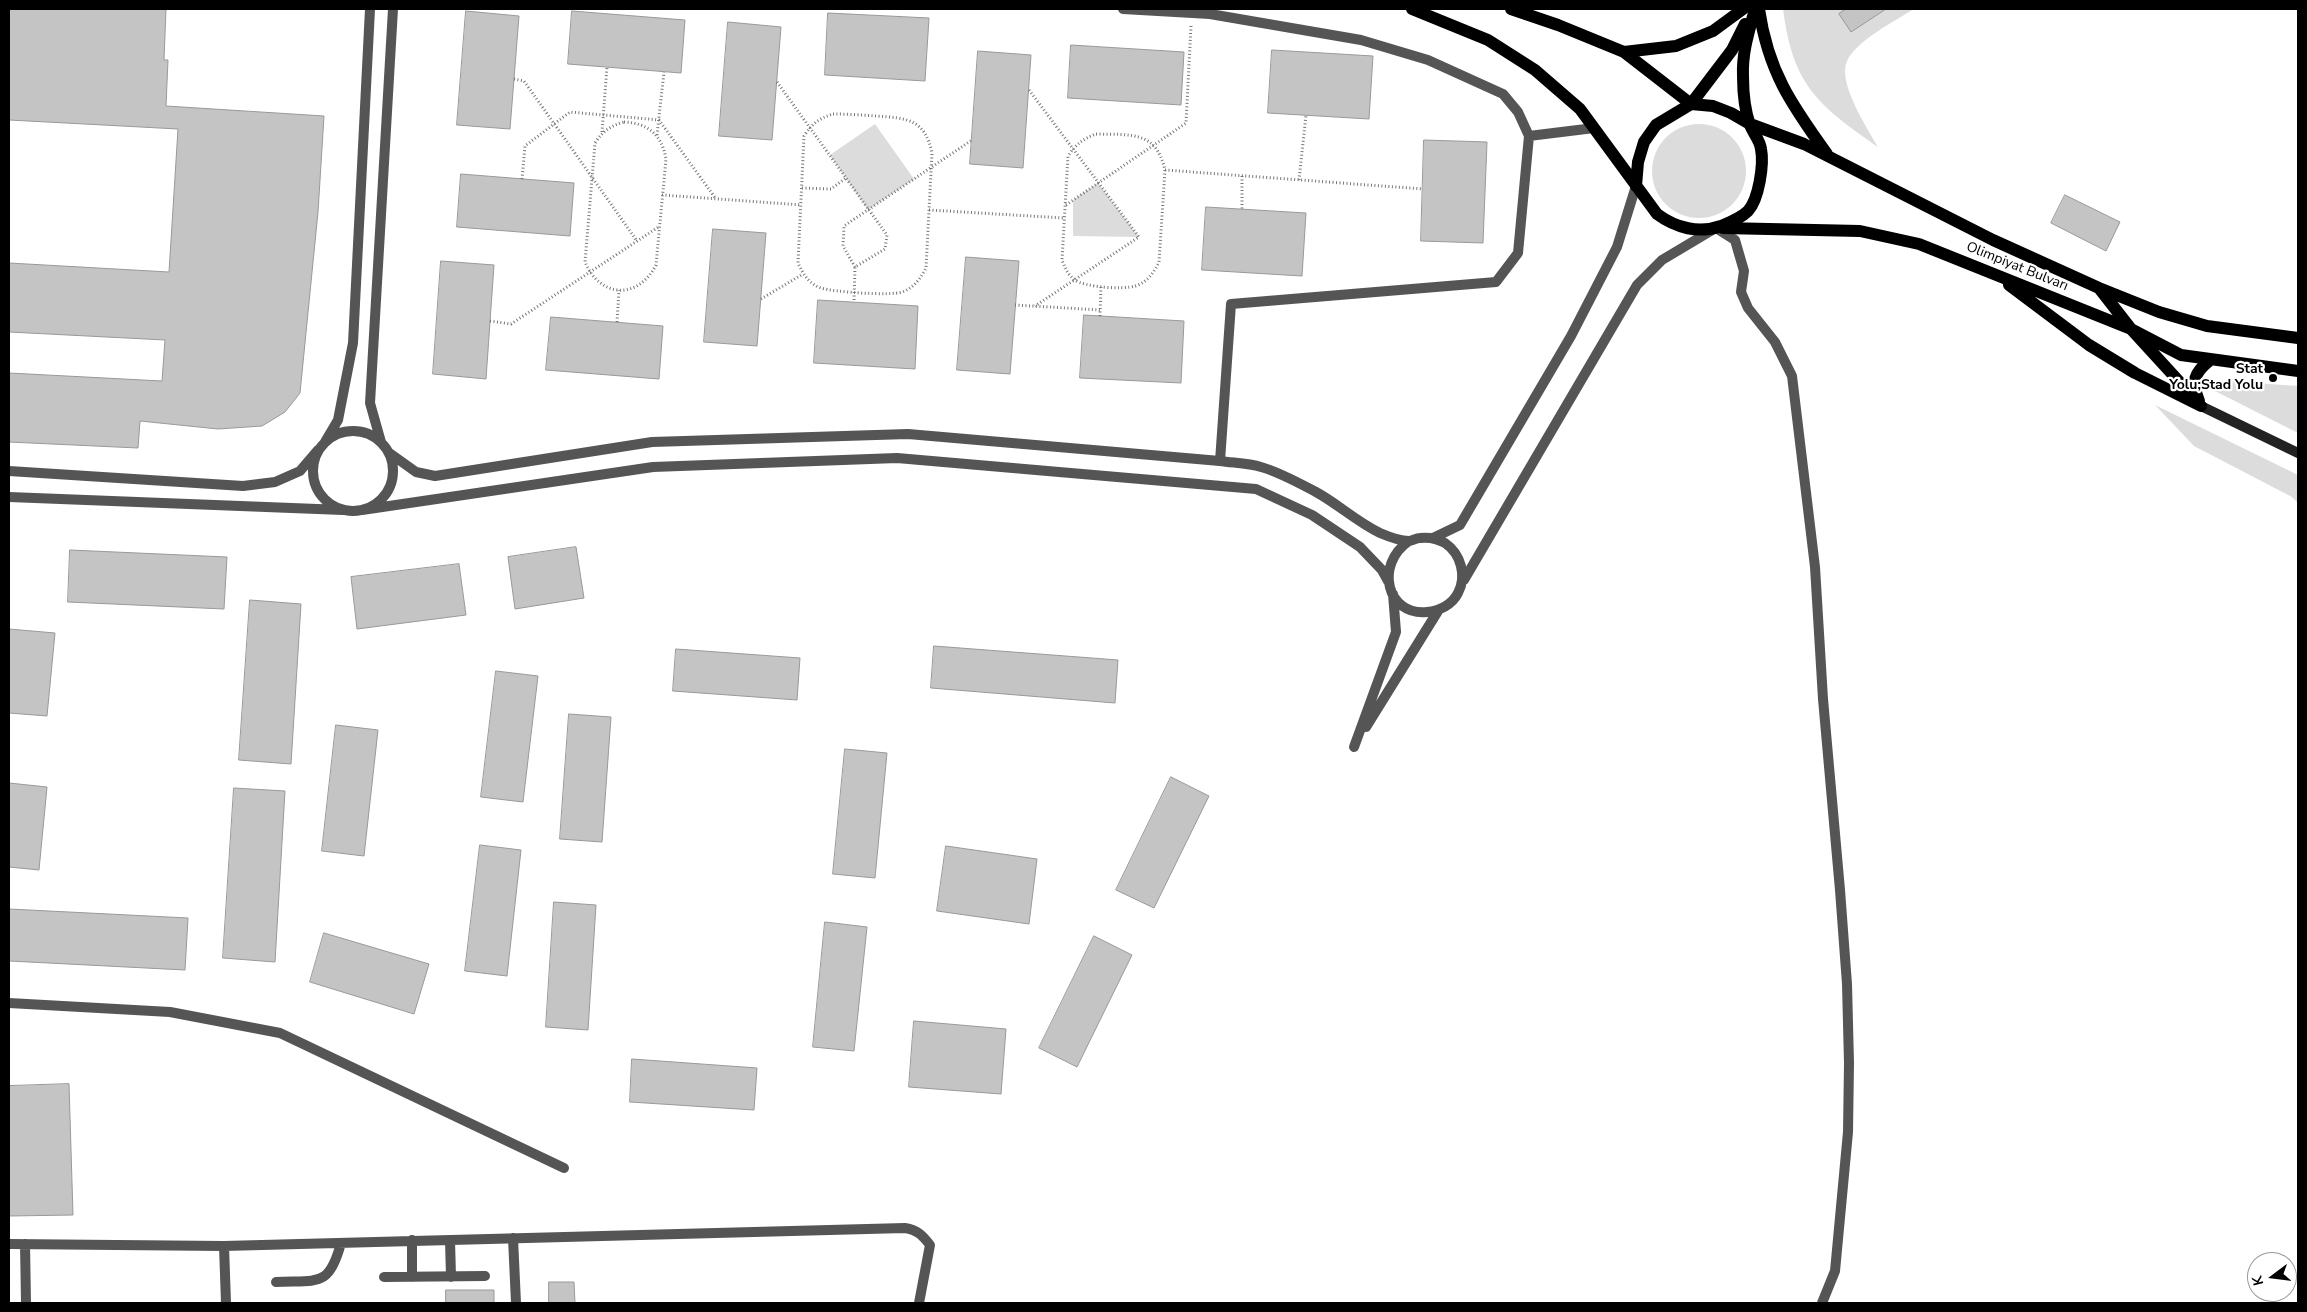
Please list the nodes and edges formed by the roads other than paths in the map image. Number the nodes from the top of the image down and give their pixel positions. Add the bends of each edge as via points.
1 (370, 9) edge
2 (393, 9) edge
3 (1124, 9) edge
4 (1412, 9) edge
5 (1511, 9) edge
6 (1754, 9) edge
7 (1759, 9) edge
8 (1739, 10) edge
9 (1624, 52) junction
10 (1691, 104) junction
11 (1750, 124) junction
12 (1594, 128) junction
13 (1529, 136) junction
14 (1829, 156) junction
15 (1636, 186) junction
16 (1716, 228) junction
17 (1995, 274) junction
18 (2100, 288) junction
19 (2131, 329) junction
20 (2298, 338) edge
21 (2210, 360) junction
22 (2298, 371) edge
23 (2201, 406) junction
24 (325, 442) junction
25 (381, 442) junction
26 (318, 450) junction
27 (388, 452) junction
28 (2298, 452) edge
29 (1220, 460) junction
30 (9, 471) edge
31 (9, 497) edge
32 (343, 510) junction
33 (362, 510) junction
34 (1433, 538) junction
35 (1409, 541) junction
36 (1389, 582) junction
37 (1462, 583) junction
38 (1393, 594) junction
39 (1438, 611) junction
40 (9, 1003) edge
41 (564, 1168) dead end
42 (513, 1238) junction
43 (412, 1240) junction
44 (450, 1240) junction
45 (341, 1242) junction
46 (9, 1244) edge
47 (25, 1244) junction
48 (224, 1246) junction
49 (451, 1276) junction
50 (486, 1276) dead end
51 (384, 1277) dead end
52 (412, 1277) junction
53 (276, 1282) dead end
54 (26, 1303) edge
55 (226, 1303) edge
56 (516, 1303) edge
57 (919, 1303) edge
58 (1822, 1303) edge

1 - 24 street via 353,343 338,420
2 - 25 street via 370,403
3 - 13 street via 1210,14 1361,40 1428,60 1503,94 1518,112
4 - 12 main road via 1488,40 1535,70 1580,109
5 - 9 main road
6 - 10 main road via 1732,50
6 - 11 main road via 1742,55
7 - 14 main road via 1764,39 1783,88
8 - 9 main road via 1713,31 1676,46
9 - 10 main road
10 - 11 main road via 1731,112
10 - 15 main road via 1656,125 1644,142
11 - 14 main road, Olimpiyat Bulvarı
11 - 16 main road via 1761,148 1762,170 1757,192 1749,210
12 - 13 street
12 - 15 main road
13 - 29 street via 1518,253 1496,282 1231,304
14 - 18 main road, Olimpiyat Bulvarı via 1993,240
15 - 16 main road via 1657,214 1670,223 1684,229
15 - 34 street via 1617,247 1571,336 1460,524
16 - 17 main road, Olimpiyat Bulvarı via 1860,231 1919,244
16 - 37 street via 1662,260 1637,285
16 - 58 street via 1735,240 1744,271 1741,292 1748,308 1775,342 1792,376 1814,567 1822,699 1840,890 1849,1063 1848,1132 1835,1271
17 - 19 main road, Olimpiyat Bulvarı
17 - 23 main road via 2089,345 2135,373
18 - 19 main road
18 - 20 main road, Olimpiyat Bulvarı via 2158,312 2207,326
19 - 21 main road, Olimpiyat Bulvarı via 2181,355
19 - 23 main road
21 - 22 main road, Olimpiyat Bulvarı
21 - 23 main road via 2198,370 2194,387
23 - 28 street
24 - 25 street via 347,431 359,431
24 - 26 street
25 - 27 street
26 - 30 street via 300,471 275,482 244,486
26 - 32 street via 313,474 316,486 322,497
27 - 29 street via 416,472 435,476 652,442 908,434
27 - 33 street via 392,464 389,488 373,506
29 - 35 street via 1262,467 1316,492 1380,533
31 - 32 street
32 - 33 street
33 - 36 street via 653,467 897,458 1256,490 1312,515 1360,547
34 - 35 street
34 - 37 street via 1444,542 1456,555 1463,572
35 - 36 street via 1392,558
36 - 38 street
37 - 39 street via 1458,594
38 - 39 street via 1412,610
38 - 39 street via 1396,632 1354,747
40 - 41 street via 170,1012 280,1033
42 - 44 street
42 - 56 street
42 - 57 street via 905,1228 921,1234 930,1245
43 - 44 street
43 - 45 street
43 - 52 street
44 - 49 street
45 - 48 street
45 - 53 street via 336,1262 324,1277
46 - 47 street
47 - 48 street
47 - 54 street
48 - 55 street
49 - 50 street
49 - 52 street
51 - 52 street

